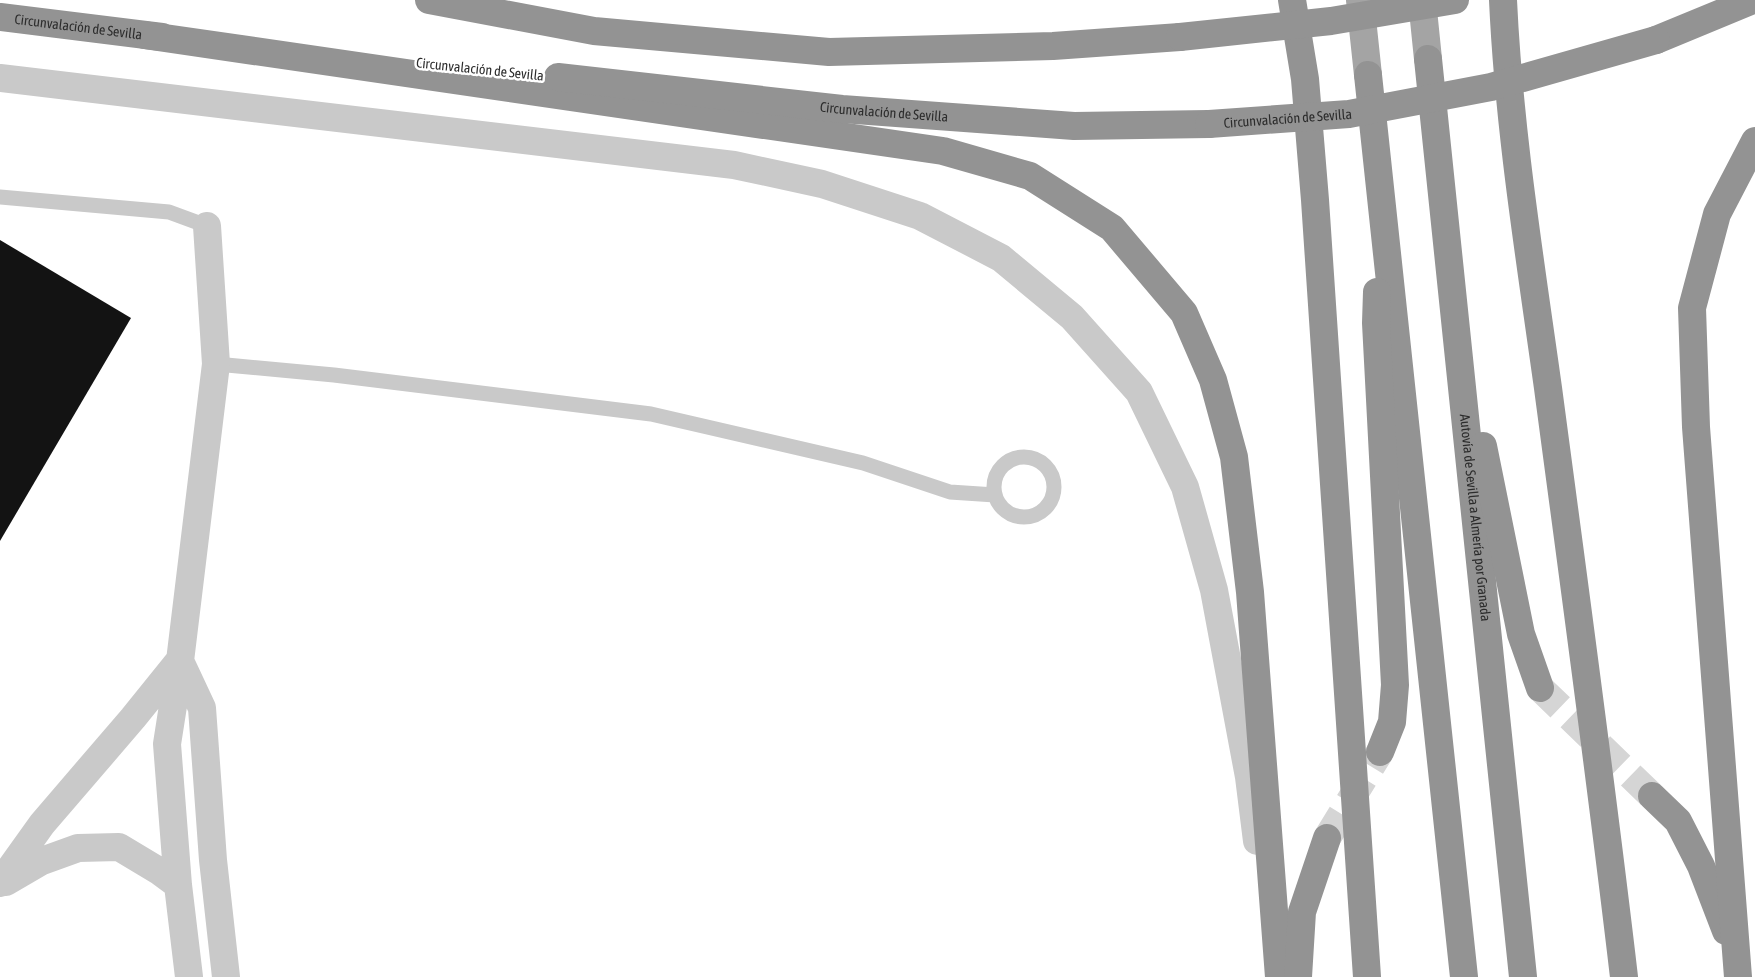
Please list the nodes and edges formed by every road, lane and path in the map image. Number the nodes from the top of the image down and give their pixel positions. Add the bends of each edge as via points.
1 (430, 0) edge
2 (441, 0) edge
3 (1292, 0) edge
4 (1360, 0) edge
5 (1422, 0) edge
6 (1455, 0) edge
7 (1503, 0) edge
8 (1754, 0) edge
9 (0, 17) edge
10 (144, 35) junction
11 (1428, 59) joint
12 (1368, 75) joint
13 (0, 78) edge
14 (1755, 141) edge
15 (1381, 183) junction
16 (0, 197) edge
17 (207, 226) joint
18 (1451, 292) junction
19 (216, 364) junction
20 (995, 495) dead end
21 (180, 660) junction
22 (1540, 688) tunnel mouth
23 (1380, 752) tunnel mouth
24 (1652, 796) tunnel mouth
25 (1327, 838) tunnel mouth
26 (0, 884) edge
27 (178, 884) junction
28 (1738, 968) edge
29 (189, 977) edge
30 (226, 977) edge
31 (1273, 977) edge
32 (1279, 977) edge
33 (1298, 977) edge
34 (1368, 977) edge
35 (1464, 977) edge
36 (1524, 977) edge
37 (1624, 977) edge

1 - 2 highway
1 - 6 highway, bridge via 594,32 829,52 1053,46 1180,37 1331,21
3 - 34 highway via 1305,79 1315,200
4 - 12 main road
5 - 11 main road
7 - 37 highway via 1520,180 1602,789
8 - 10 highway, Circunvalación de Sevilla, bridge via 1656,40 1491,87 1348,114 1210,124 1074,126 842,109 555,76
9 - 10 highway, Circunvalación de Sevilla
10 - 32 highway via 943,151 1030,176 1112,228 1184,313 1213,380 1234,457 1250,592
11 - 18 highway, Autovía de Sevilla a Almería por Granada
12 - 15 highway
13 - 31 street via 734,165 822,184 920,216 1001,258 1072,317 1139,392 1185,487 1214,590 1249,777
14 - 28 highway via 1717,214 1692,308 1696,427
15 - 23 highway via 1376,323 1395,685 1392,722
15 - 35 highway
16 - 17 lane via 169,212
17 - 19 street
18 - 22 highway via 1521,634
18 - 36 highway, Autovía de Sevilla a Almería por Granada
19 - 20 lane via 334,375 651,414 863,463 950,492
19 - 21 street
21 - 26 street via 42,824
21 - 27 street via 166,744
21 - 30 street via 202,708 213,860
24 - 28 highway via 1678,821 1701,866
25 - 33 highway via 1302,912
26 - 27 street via 42,861 78,848 119,846
27 - 29 street

